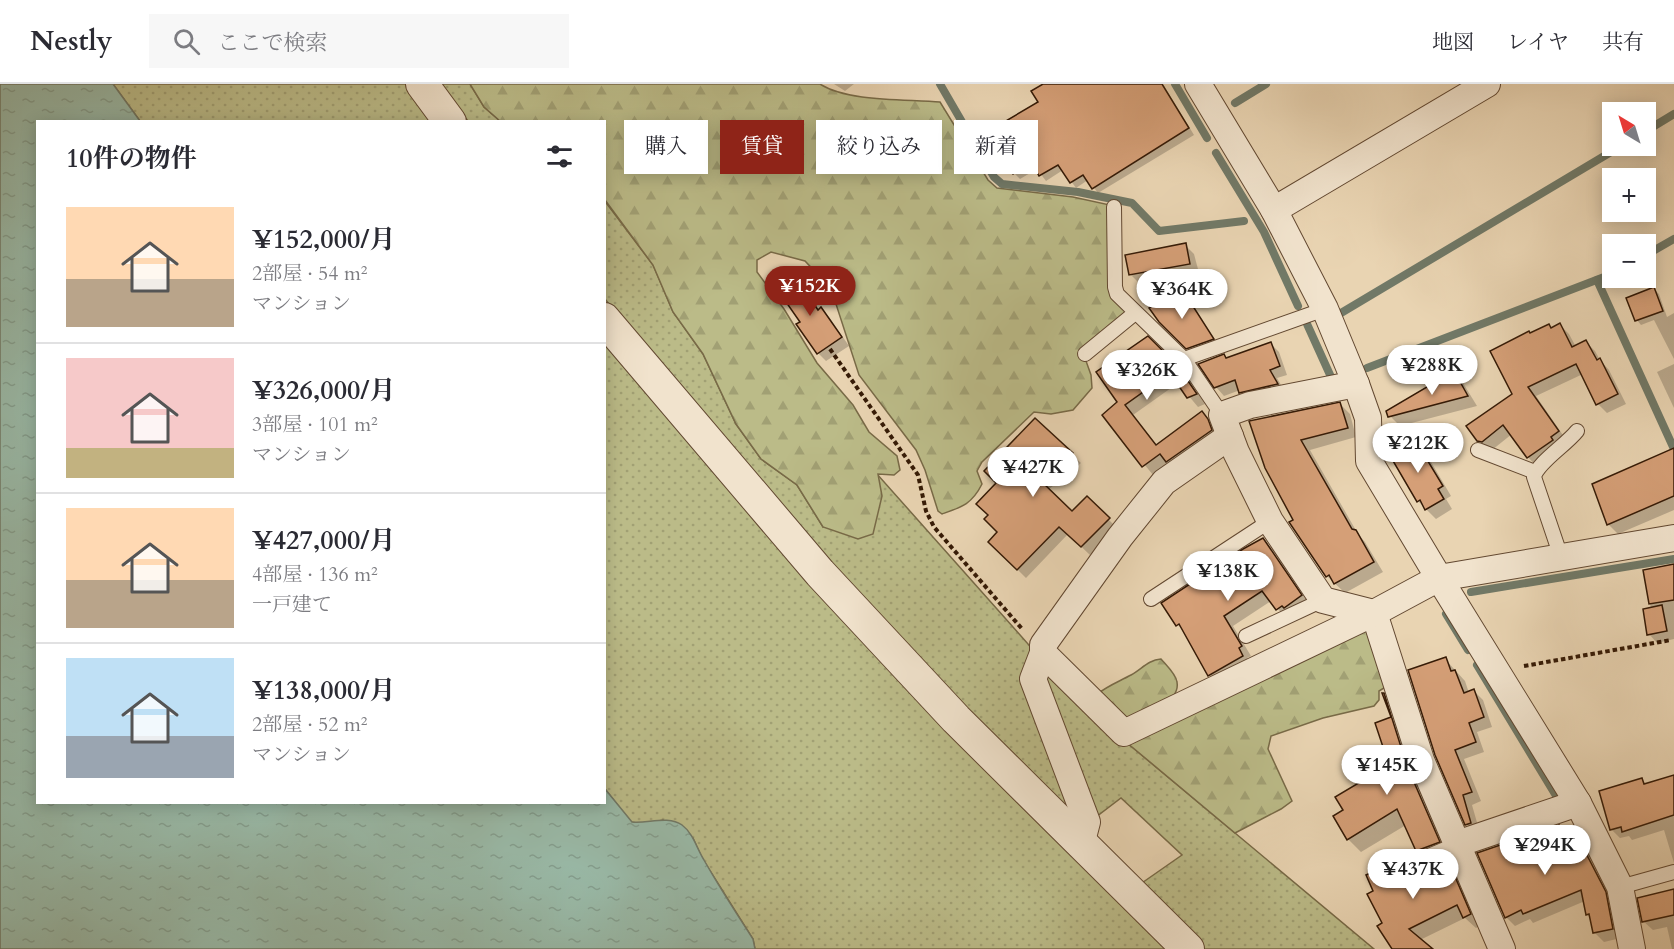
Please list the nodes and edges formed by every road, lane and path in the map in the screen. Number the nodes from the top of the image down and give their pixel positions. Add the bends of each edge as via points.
1 (422, 84) edge
2 (1198, 84) edge
3 (1487, 84) edge
4 (449, 120) edge
5 (1114, 207) dead end
6 (1274, 210) junction
7 (1325, 309) junction
8 (1135, 313) junction
9 (606, 321) edge
10 (830, 349) dead end
11 (1085, 354) dead end
12 (1184, 358) junction
13 (1356, 384) junction
14 (1226, 425) junction
15 (1577, 431) dead end
16 (1478, 450) dead end
17 (1535, 472) junction
18 (1270, 521) junction
19 (1674, 538) edge
20 (1561, 557) junction
21 (1439, 578) junction
22 (1151, 599) dead end
23 (1323, 600) junction
24 (1374, 613) junction
25 (1246, 636) dead end
26 (1671, 640) dead end
27 (1043, 653) junction
28 (1496, 670) junction
29 (1578, 803) junction
30 (1456, 844) junction
31 (1081, 845) junction
32 (1412, 862) dead end
33 (1674, 872) edge
34 (1620, 887) junction
35 (1188, 949) edge
36 (1502, 949) edge
37 (1632, 949) edge

1 - 4 street
2 - 6 street
3 - 6 street
5 - 8 lane via 1115,287
6 - 7 street
7 - 12 lane
7 - 13 street
8 - 11 lane
8 - 12 lane
9 - 31 street via 820,573
10 - 27 path via 918,475 934,527
12 - 14 lane
13 - 14 street via 1250,405
13 - 21 street via 1368,418 1369,461
14 - 18 street
14 - 27 street via 1164,482 1043,645
15 - 17 lane
16 - 17 lane
17 - 20 lane
18 - 22 lane
18 - 23 street
19 - 20 street
20 - 21 street
21 - 24 street
21 - 28 street
23 - 24 street
23 - 25 lane
24 - 27 street via 1124,733
24 - 30 street via 1421,760
26 - 28 path
27 - 31 street via 1034,679 1087,822
28 - 29 street
29 - 30 street
29 - 34 street
30 - 32 lane
30 - 36 street
31 - 35 street
33 - 34 lane
34 - 37 street

